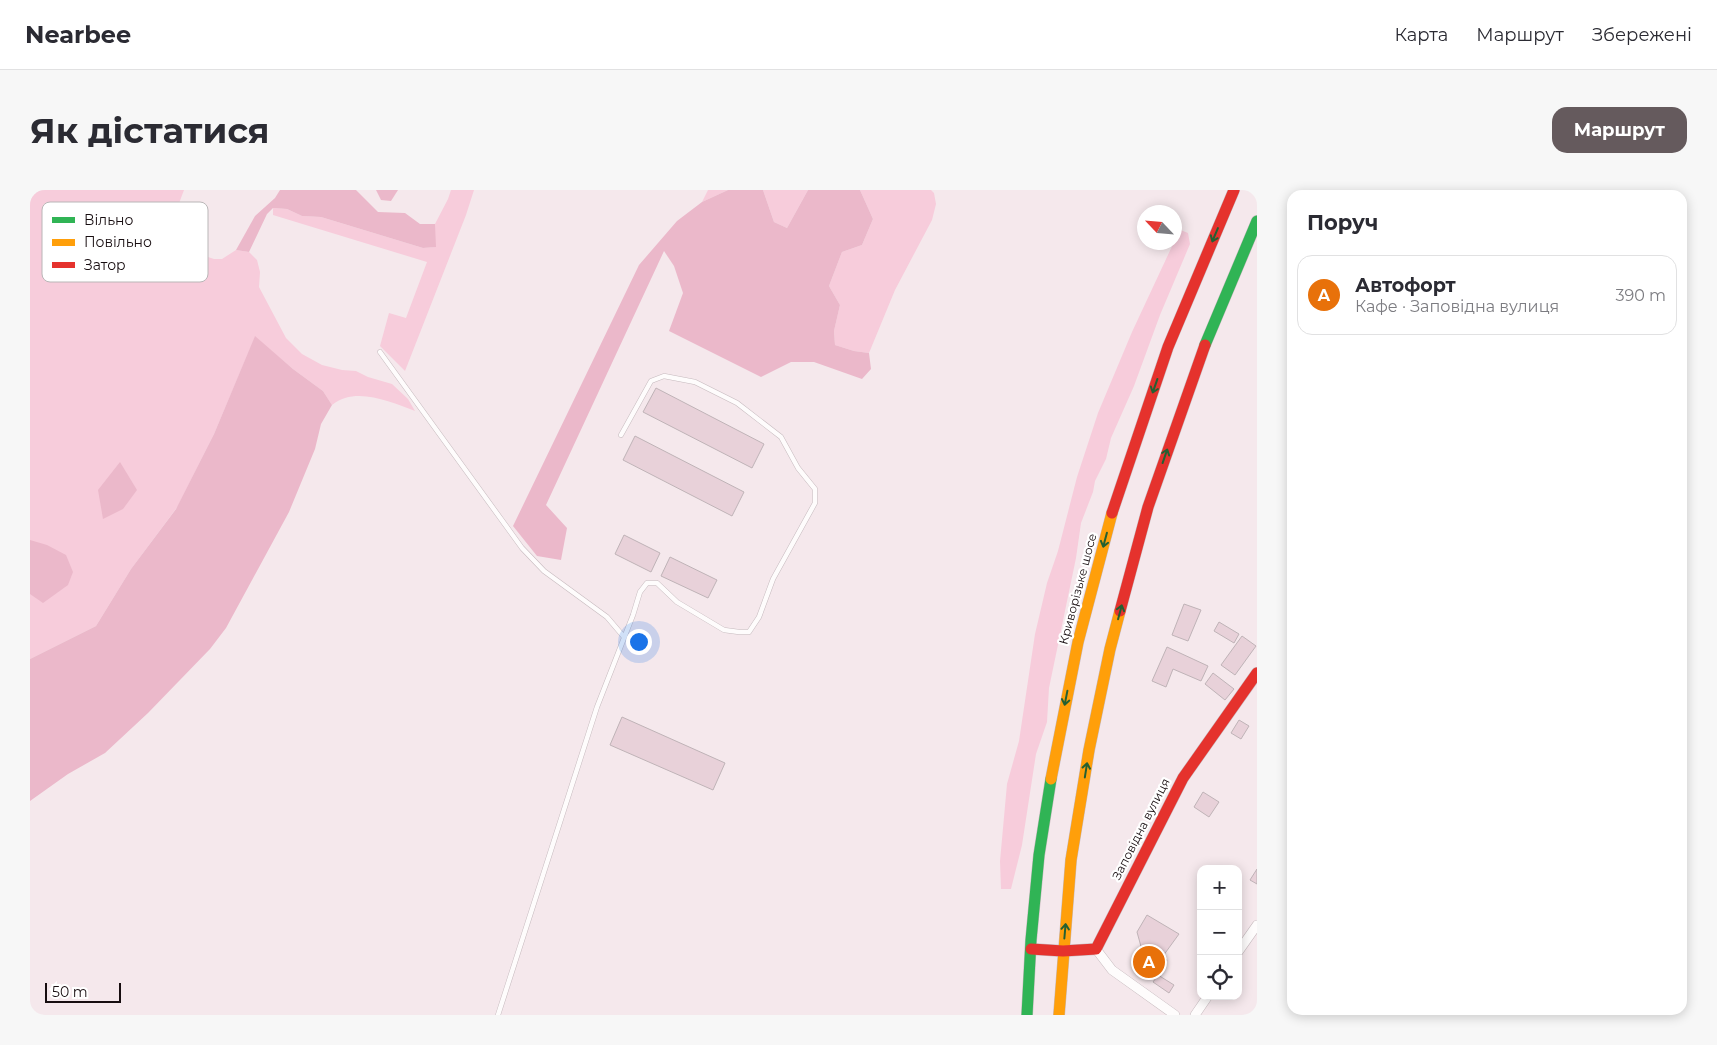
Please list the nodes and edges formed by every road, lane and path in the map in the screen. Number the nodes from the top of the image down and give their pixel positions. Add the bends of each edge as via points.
1 (1234, 190) edge
2 (1257, 221) edge
3 (380, 352) dead end
4 (621, 435) dead end
5 (624, 637) junction
6 (1257, 673) edge
7 (1257, 925) edge
8 (1242, 946) edge
9 (1031, 949) junction
10 (1096, 949) junction
11 (1063, 951) junction
12 (1205, 1000) edge
13 (498, 1015) edge
14 (1027, 1015) edge
15 (1059, 1015) edge
16 (1175, 1015) edge
17 (1195, 1015) edge

1 -> 9 main road, Криворізьке шосе via 1168,347 1116,498 1078,642 1055,753 1039,855
11 -> 2 main road via 1071,860 1110,649 1148,507 1199,359
3 - 5 lane via 522,548 544,570 607,617
4 - 5 lane via 650,381 664,376 695,382 737,403 781,437 798,468 816,490 815,503 773,579 759,617 749,632 724,630 677,602 657,584 646,583
5 - 13 lane via 597,707
6 - 10 main road, Заповідна вулиця via 1183,778
7 - 8 street
9 - 11 main road
9 - 14 main road, Криворізьке шосе
10 - 11 main road
10 - 16 street via 1112,970
11 - 15 main road
12 - 17 street

